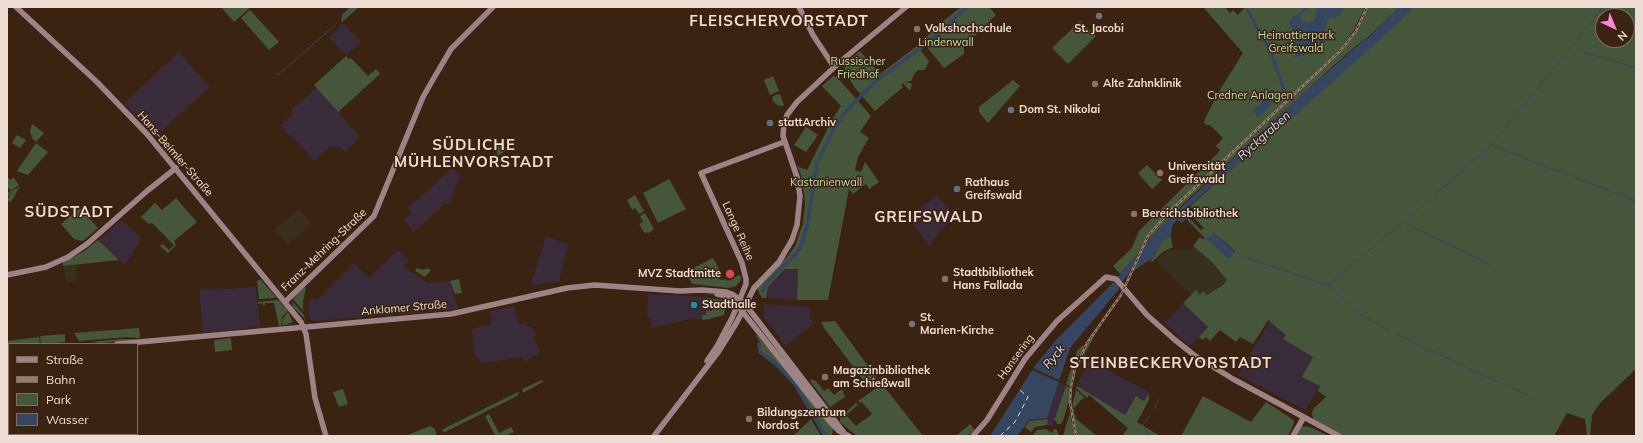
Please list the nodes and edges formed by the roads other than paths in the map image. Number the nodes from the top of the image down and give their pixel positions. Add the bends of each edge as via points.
1 (16, 7) edge
2 (493, 7) edge
3 (799, 7) edge
4 (906, 7) edge
5 (834, 67) junction
6 (784, 142) junction
7 (176, 168) junction
8 (7, 276) edge
9 (286, 302) junction
10 (739, 302) junction
11 (745, 304) junction
12 (742, 310) junction
13 (304, 328) junction
14 (129, 343) edge
15 (688, 391) junction
16 (1304, 418) junction
17 (847, 435) edge
18 (326, 436) edge
19 (654, 436) edge
20 (974, 436) edge
21 (1293, 436) edge
22 (1339, 436) edge

1 - 7 main road, Hans-Beimler-Straße via 97,82
2 - 9 main road, Franz-Mehring-Straße via 454,45 437,72 423,97 374,216
3 - 5 main road via 813,35
4 - 5 main road
5 - 6 main road via 790,110 783,128
6 - 10 main road, Lange Reihe via 701,173 745,271 746,284
6 - 11 main road via 798,184 800,206 797,225 786,252 754,288
7 - 8 main road via 87,244 68,257 46,267
7 - 9 main road, Hans-Beimler-Straße
9 - 13 main road, Hans-Beimler-Straße
10 - 11 main road
10 - 12 main road
10 - 13 main road, Anklamer Straße via 727,296 691,291 580,286 451,314
10 - 15 main road, Lange Reihe via 717,346
11 - 12 main road
11 - 17 main road
12 - 15 main road via 720,351
12 - 17 main road via 831,423
13 - 14 main road, Anklamer Straße
13 - 18 main road via 315,398
15 - 19 main road
16 - 20 main road, Hansering via 1194,355 1147,315 1118,281 1106,277 1057,321 1025,359 987,420
16 - 21 main road
16 - 22 main road

